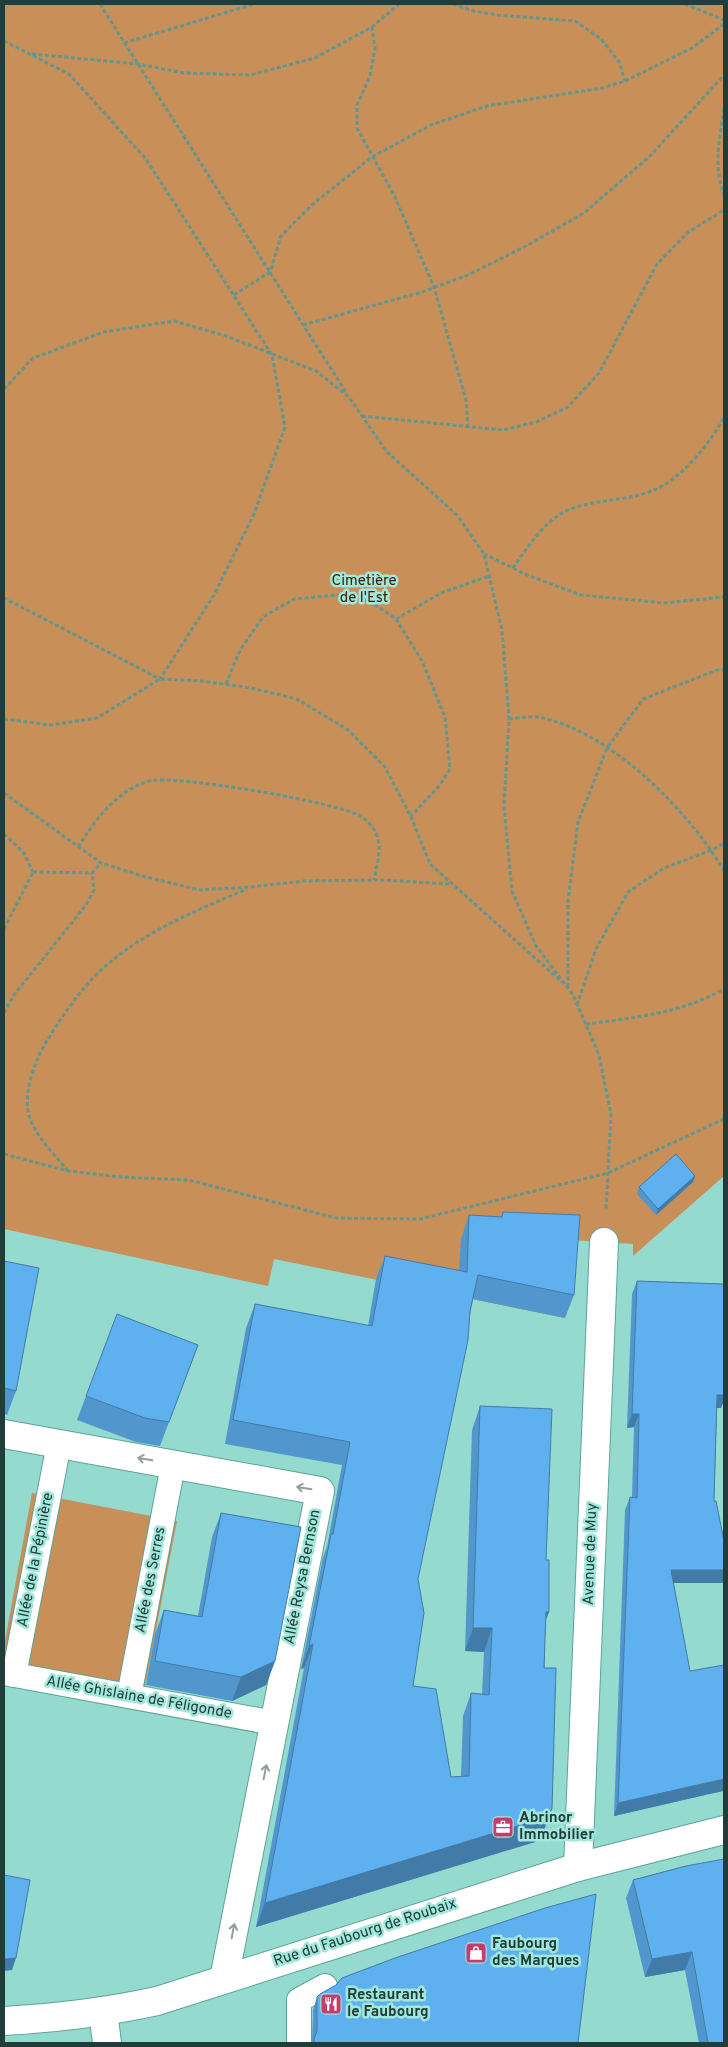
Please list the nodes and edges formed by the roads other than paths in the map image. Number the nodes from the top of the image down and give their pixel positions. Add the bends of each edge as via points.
1 (604, 1242) road end
2 (4, 1434) edge
3 (60, 1444) junction
4 (173, 1465) junction
5 (9, 1674) edge
6 (130, 1696) junction
7 (274, 1724) junction
8 (724, 1830) edge
9 (578, 1867) junction
10 (224, 1979) junction
11 (324, 1986) dead end
12 (103, 2011) junction
13 (4, 2021) edge
14 (107, 2043) edge
15 (299, 2043) edge

1 - 9 street, Avenue de Muy
2 - 3 street, Allée Reysa Bernson
4 -> 3 street, Allée Reysa Bernson
3 - 5 street, Allée de la Pépinière
4 - 6 street, Allée des Serres
7 -> 4 street, Allée Reysa Bernson via 320,1491
5 - 6 street, Allée Ghislaine de Féligonde
6 - 7 street, Allée Ghislaine de Féligonde
10 -> 7 street, Allée Reysa Bernson
8 - 9 street, Rue du Faubourg de Roubaix
9 - 10 street, Rue du Faubourg de Roubaix
10 - 12 street, Rue du Faubourg de Roubaix via 157,2001
11 - 15 street via 299,2000
12 - 13 street, Rue du Faubourg de Roubaix
12 - 14 street

